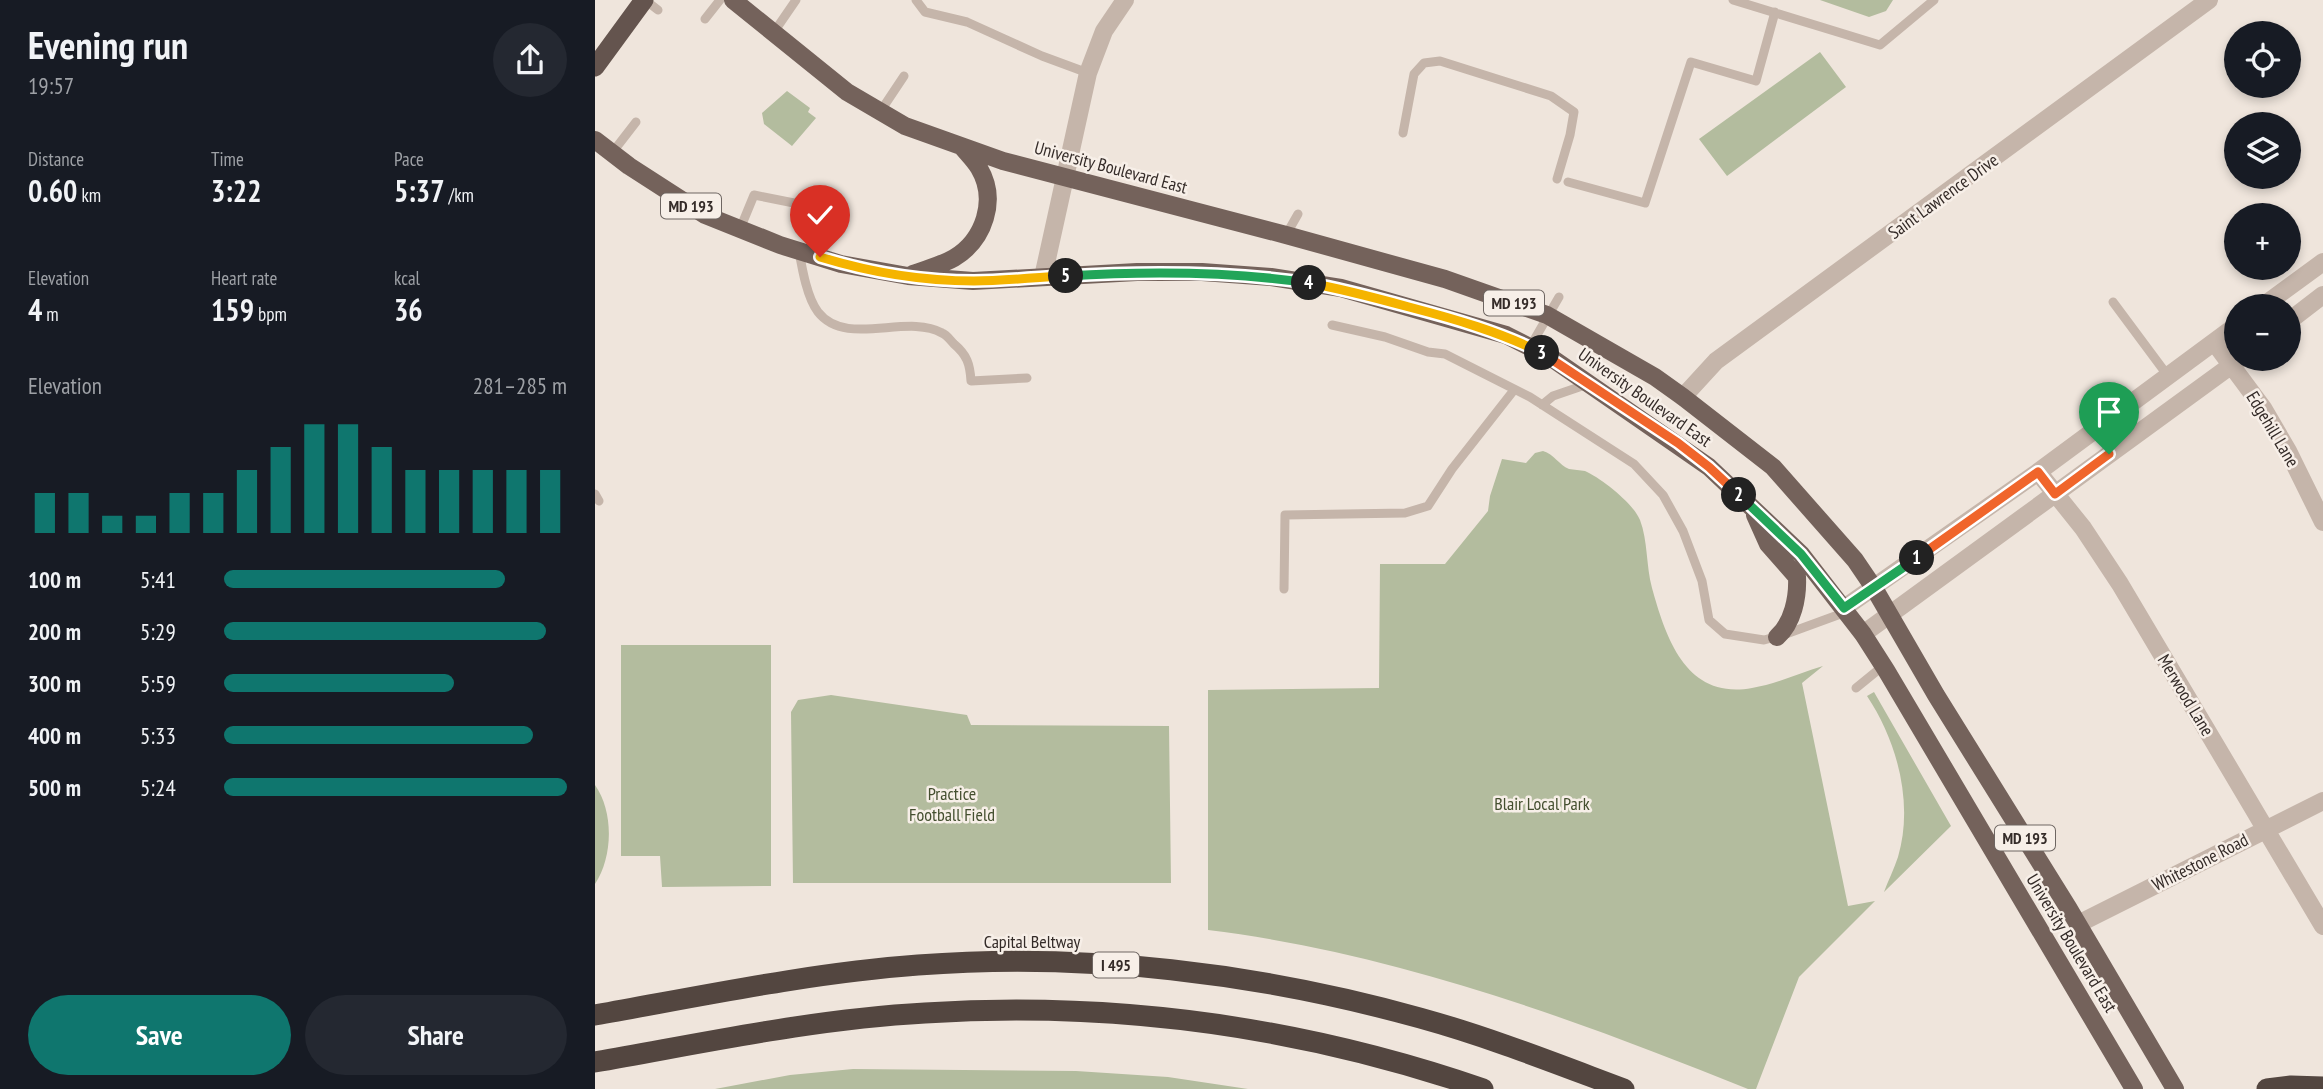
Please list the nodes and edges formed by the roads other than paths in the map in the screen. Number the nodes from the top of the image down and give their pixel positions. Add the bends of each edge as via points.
1 (720, 0) edge
2 (733, 0) edge
3 (796, 0) edge
4 (916, 0) edge
5 (1733, 0) edge
6 (1934, 0) edge
7 (2209, 0) edge
8 (649, 3) edge
9 (1117, 4) edge
10 (1775, 12) junction
11 (705, 19) dead end
12 (774, 32) junction
13 (595, 67) edge
14 (1088, 73) junction
15 (904, 76) dead end
16 (880, 112) junction
17 (636, 122) dead end
18 (1403, 133) dead end
19 (595, 140) edge
20 (962, 147) junction
21 (612, 153) junction
22 (1066, 177) junction
23 (1557, 179) dead end
24 (1568, 182) dead end
25 (795, 204) dead end
26 (1298, 214) dead end
27 (740, 229) junction
28 (1286, 235) junction
29 (799, 251) junction
30 (2323, 262) edge
31 (908, 276) junction
32 (1043, 277) junction
33 (806, 282) junction
34 (2279, 294) edge
35 (2323, 295) edge
36 (1559, 297) dead end
37 (806, 301) dead end
38 (2113, 302) dead end
39 (2301, 312) edge
40 (1547, 315) junction
41 (1332, 325) dead end
42 (2224, 335) edge
43 (2214, 342) junction
44 (1530, 347) junction
45 (2224, 351) edge
46 (2224, 371) edge
47 (2241, 371) edge
48 (2168, 376) junction
49 (1027, 378) dead end
50 (1588, 384) junction
51 (1514, 390) junction
52 (1683, 397) junction
53 (1542, 405) junction
54 (2038, 472) junction
55 (2055, 494) junction
56 (1752, 508) junction
57 (2323, 522) edge
58 (1874, 588) junction
59 (1284, 589) dead end
60 (1845, 610) junction
61 (1890, 615) junction
62 (1863, 634) junction
63 (1777, 637) junction
64 (1883, 666) junction
65 (1856, 688) dead end
66 (2323, 801) edge
67 (2263, 829) junction
68 (2078, 925) junction
69 (2323, 926) edge
70 (595, 1015) edge
71 (723, 1040) junction
72 (595, 1062) edge
73 (595, 1074) edge
74 (2323, 1087) edge
75 (1483, 1089) edge
76 (1624, 1089) edge
77 (2134, 1089) edge
78 (2175, 1089) edge
79 (2267, 1089) edge

1 - 11 lane
2 - 12 main road, University Boulevard East / MD 193
3 - 12 lane
4 - 14 lane via 925,12 967,22
5 - 10 lane
6 - 10 lane via 1880,46
7 - 52 street, Saint Lawrence Drive via 1716,361
8 - 13 highway
9 - 14 street
10 - 24 lane via 1756,81 1691,62 1645,203
12 - 16 main road, University Boulevard East / MD 193 via 847,92
14 - 22 street
15 - 16 lane
16 - 20 main road, University Boulevard East / MD 193
17 - 21 lane
18 - 23 lane via 1414,74 1424,63 1440,61 1551,96 1574,111
19 - 21 main road, University Boulevard East / MD 193
20 - 22 main road, University Boulevard East / MD 193
20 - 31 main road via 985,182 988,205 982,228 953,259
21 - 27 main road, University Boulevard East / MD 193 via 705,215
22 - 28 main road, University Boulevard East / MD 193
22 - 32 street
25 - 27 lane via 754,195
26 - 28 lane
27 - 29 main road, University Boulevard East / MD 193
28 - 40 main road, University Boulevard East / MD 193 via 1445,279
29 - 31 main road, University Boulevard East / MD 193
29 - 33 lane
30 - 34 street
31 - 32 main road, University Boulevard East / MD 193 via 974,281
32 - 44 main road, University Boulevard East / MD 193 via 1137,272 1271,277 1341,288 1506,335
33 - 37 lane
33 - 49 lane via 817,312 833,325 926,328 943,333 965,353 971,381
35 - 39 street
36 - 40 lane
38 - 48 lane
40 - 44 lane
40 - 52 main road, University Boulevard East / MD 193
41 - 51 lane via 1445,354
42 - 43 street
43 - 45 street, Edgehill Lane
43 - 48 street
44 - 50 main road, University Boulevard East / MD 193
46 - 55 street
47 - 57 street, Edgehill Lane
48 - 54 street
50 - 53 lane via 1553,396
50 - 56 main road, University Boulevard East / MD 193 via 1678,443
51 - 53 lane
51 - 59 lane via 1428,506 1405,513 1285,515
52 - 58 main road, University Boulevard East / MD 193 via 1773,467 1855,559
53 - 63 lane via 1634,464 1663,495 1696,564 1709,620 1725,634 1765,640
54 - 55 street, Merwood Lane
54 - 58 street
55 - 61 street
55 - 67 street, Merwood Lane via 2120,584
56 - 60 main road, University Boulevard East / MD 193 via 1801,554
56 - 63 main road via 1768,544 1797,577 1791,614
58 - 60 street
58 - 61 main road, University Boulevard East / MD 193
60 - 62 main road, University Boulevard East / MD 193
60 - 63 lane
61 - 62 street
61 - 68 main road, University Boulevard East / MD 193
62 - 64 main road, University Boulevard East / MD 193
64 - 65 lane
64 - 77 main road, University Boulevard East / MD 193
66 - 67 street, Whitestone Road
67 - 68 street, Whitestone Road
67 - 69 street, Merwood Lane
68 - 78 main road, University Boulevard East / MD 193
70 - 76 highway, Capital Beltway / I 495 via 822,976 919,965 1112,965 1312,992 1421,1018
71 - 72 highway
71 - 73 highway
71 - 75 highway via 923,1013 1110,1013 1303,1038 1412,1065
74 - 79 highway

